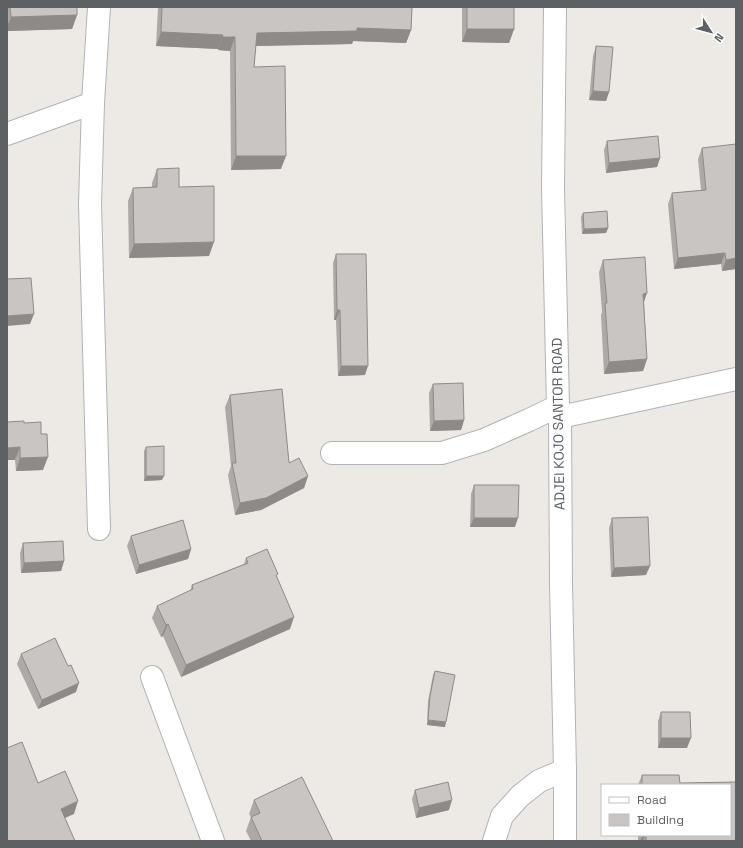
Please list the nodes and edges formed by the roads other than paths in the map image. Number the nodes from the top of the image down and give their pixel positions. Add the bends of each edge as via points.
1 (99, 7) edge
2 (555, 7) edge
3 (93, 103) junction
4 (7, 134) edge
5 (736, 379) edge
6 (559, 412) junction
7 (332, 453) dead end
8 (99, 529) dead end
9 (152, 677) dead end
10 (565, 770) junction
11 (213, 841) edge
12 (494, 841) edge
13 (565, 841) edge

1 - 3 street
2 - 6 street, ADJEI KOJO SANTOR ROAD via 553,188
3 - 4 street
3 - 8 street via 90,204
5 - 6 street
6 - 7 street via 529,420 484,440 442,453
6 - 10 street, ADJEI KOJO SANTOR ROAD
9 - 11 street
10 - 12 street via 539,781 520,796 502,816
10 - 13 street, ADJEI KOJO SANTOR ROAD

